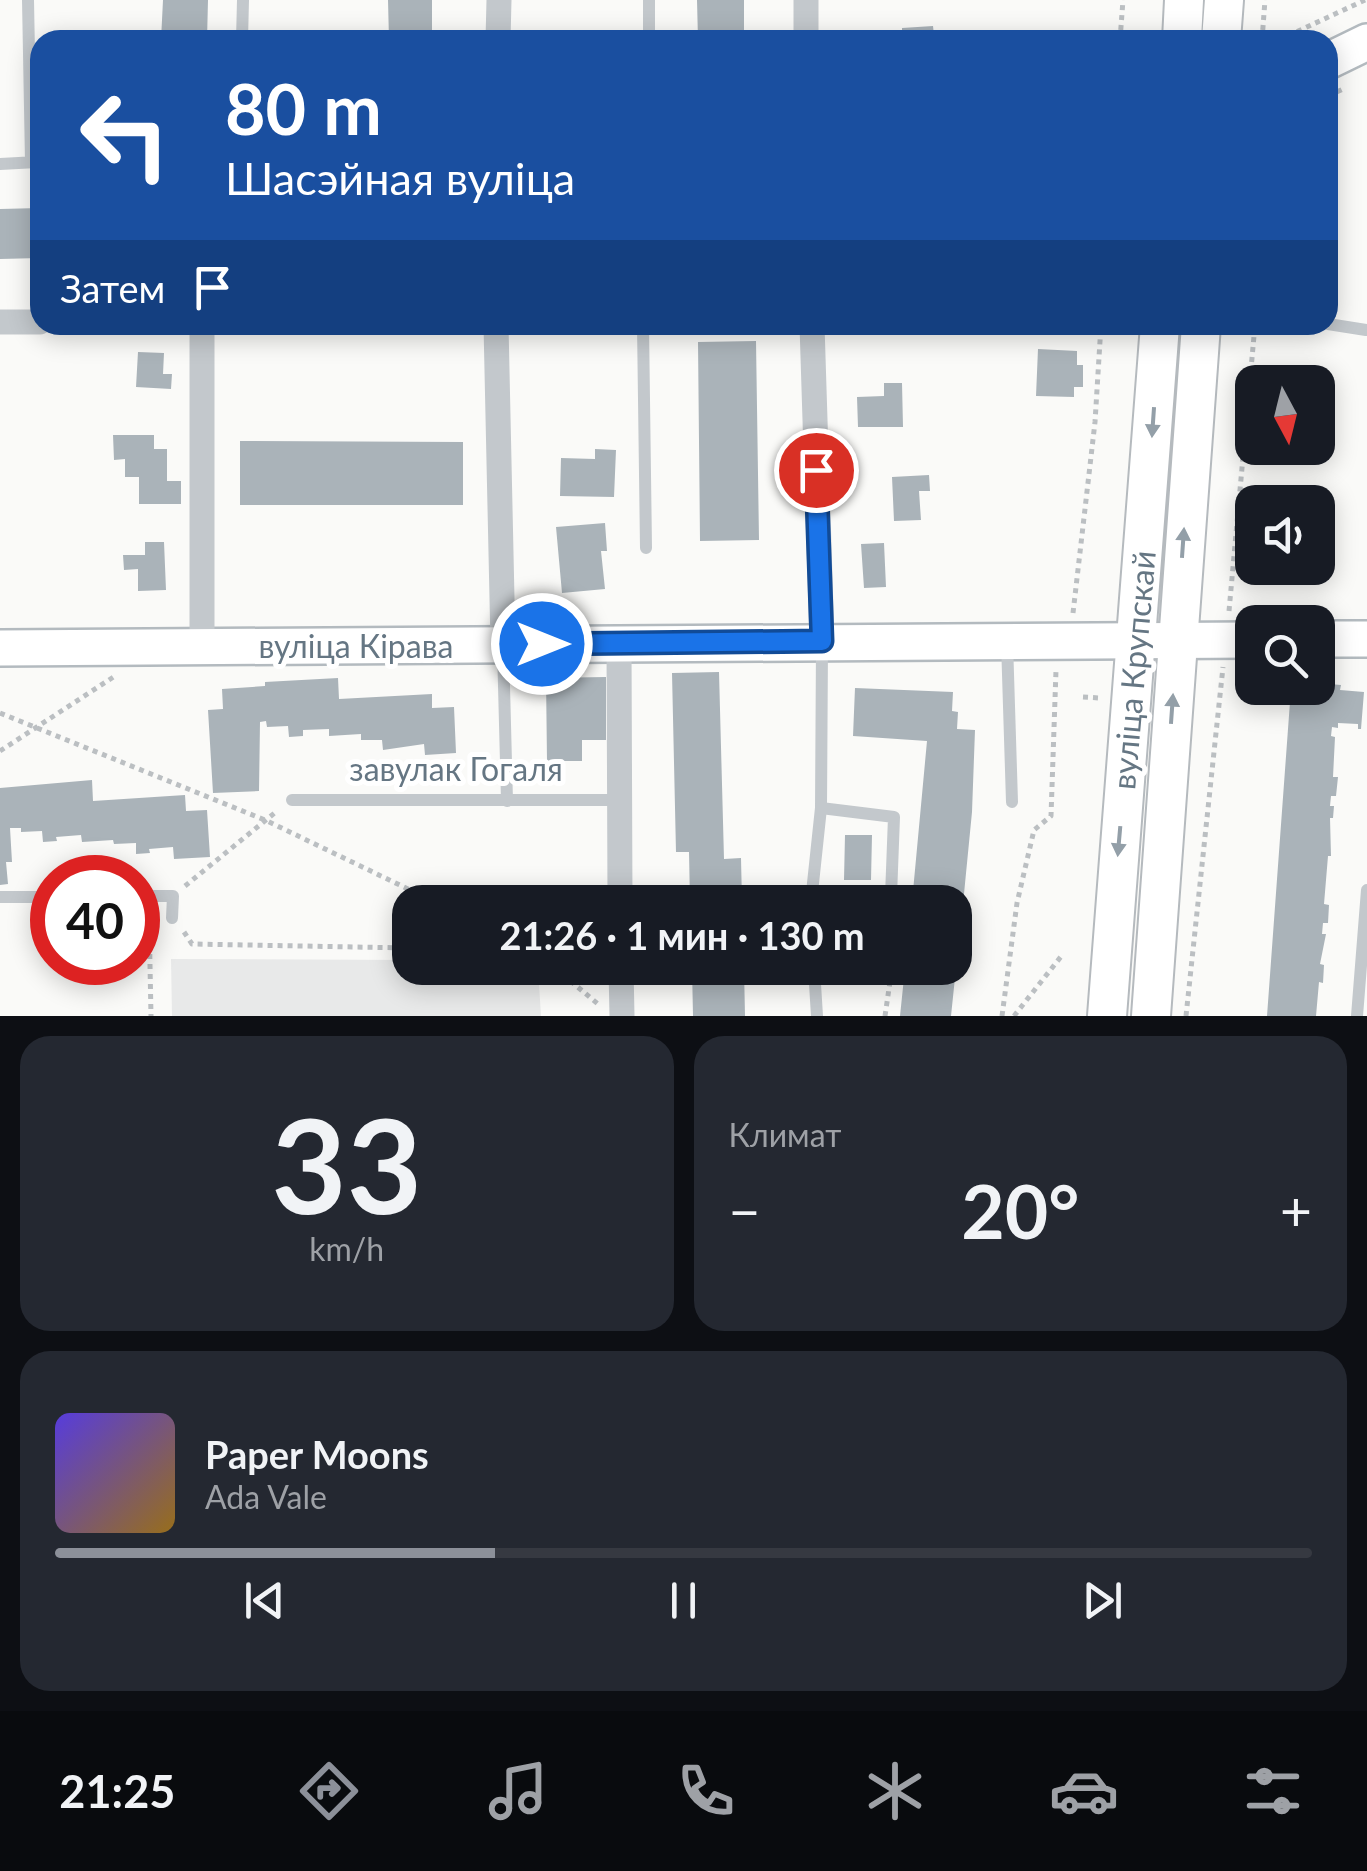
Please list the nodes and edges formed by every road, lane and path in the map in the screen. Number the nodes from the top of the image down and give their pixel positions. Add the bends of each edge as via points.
1 (28, 0) edge
2 (243, 0) edge
3 (499, 0) edge
4 (650, 0) edge
5 (806, 0) edge
6 (1123, 0) edge
7 (1184, 0) edge
8 (1224, 0) edge
9 (1265, 0) edge
10 (1365, 0) edge
11 (242, 30) edge
12 (498, 30) edge
13 (649, 30) edge
14 (806, 30) edge
15 (1121, 30) edge
16 (1182, 30) edge
17 (1222, 30) edge
18 (1263, 30) edge
19 (1300, 30) edge
20 (30, 40) edge
21 (1367, 42) edge
22 (1338, 56) edge
23 (30, 162) edge
24 (0, 164) edge
25 (0, 322) edge
26 (30, 322) edge
27 (1338, 326) edge
28 (1366, 330) edge
29 (202, 335) edge
30 (496, 335) edge
31 (643, 335) edge
32 (812, 335) edge
33 (1159, 335) edge
34 (1199, 335) edge
35 (1255, 335) edge
36 (646, 548) dead end
37 (1243, 605) edge
38 (1335, 631) edge
39 (1235, 632) edge
40 (1136, 639) junction
41 (1367, 639) edge
42 (1007, 640) junction
43 (1176, 640) junction
44 (822, 641) junction
45 (503, 644) junction
46 (619, 645) junction
47 (202, 646) junction
48 (0, 648) edge
49 (1235, 651) edge
50 (129, 667) dead end
51 (1084, 697) dead end
52 (1107, 698) dead end
53 (0, 713) edge
54 (36, 729) junction
55 (0, 750) edge
56 (292, 800) joint
57 (619, 800) junction
58 (507, 801) junction
59 (1012, 802) dead end
60 (821, 808) junction
61 (264, 820) junction
62 (400, 885) edge
63 (620, 885) edge
64 (813, 885) edge
65 (891, 885) edge
66 (1367, 890) edge
67 (30, 896) edge
68 (160, 896) edge
69 (173, 896) junction
70 (0, 897) edge
71 (172, 918) joint
72 (392, 948) edge
73 (1062, 954) dead end
74 (149, 985) edge
75 (575, 985) edge
76 (621, 985) edge
77 (815, 985) edge
78 (890, 985) edge
79 (151, 1016) edge
80 (612, 1016) edge
81 (622, 1016) edge
82 (816, 1016) edge
83 (885, 1016) edge
84 (1014, 1016) edge
85 (1107, 1016) edge
86 (1150, 1016) edge
87 (1186, 1016) edge
88 (1357, 1016) edge

1 - 20 lane
2 - 11 lane
3 - 12 street
4 - 13 lane
5 - 14 street
6 - 15 path
7 - 16 main road
8 - 17 main road
9 - 18 path
10 - 19 path
21 - 22 street
23 - 24 lane
25 - 26 street
27 - 28 lane
29 - 47 street
30 - 45 street
31 - 36 lane
32 - 44 street
33 -> 40 main road, вуліца Крупскай
43 -> 34 main road, вуліца Крупскай
35 - 37 path
38 - 41 street
39 - 43 street, вуліца Кірава
40 - 42 street, вуліца Кірава
40 - 43 street, вуліца Кірава
40 -> 85 main road, вуліца Крупскай
42 - 44 street, вуліца Кірава
42 - 59 lane
86 -> 43 main road, вуліца Крупскай
44 - 46 street, вуліца Кірава
44 - 60 lane
45 - 46 street, вуліца Кірава
45 - 47 street, вуліца Кірава
45 - 58 lane
46 - 57 street
47 - 48 street, вуліца Кірава
49 - 87 path via 1216,706
50 - 54 path
51 - 52 path
53 - 54 path
54 - 55 path
54 - 61 path
56 - 58 lane, завулак Гогаля
56 - 61 path
57 - 58 lane, завулак Гогаля
57 - 63 street
60 - 64 lane
60 - 65 lane via 894,817
61 - 62 path
61 - 69 path
66 - 88 lane
67 - 70 lane
68 - 69 lane
69 - 71 lane
71 - 72 path via 192,944
73 - 84 path
74 - 79 path
75 - 80 path
76 - 81 street
77 - 82 lane
78 - 83 path

